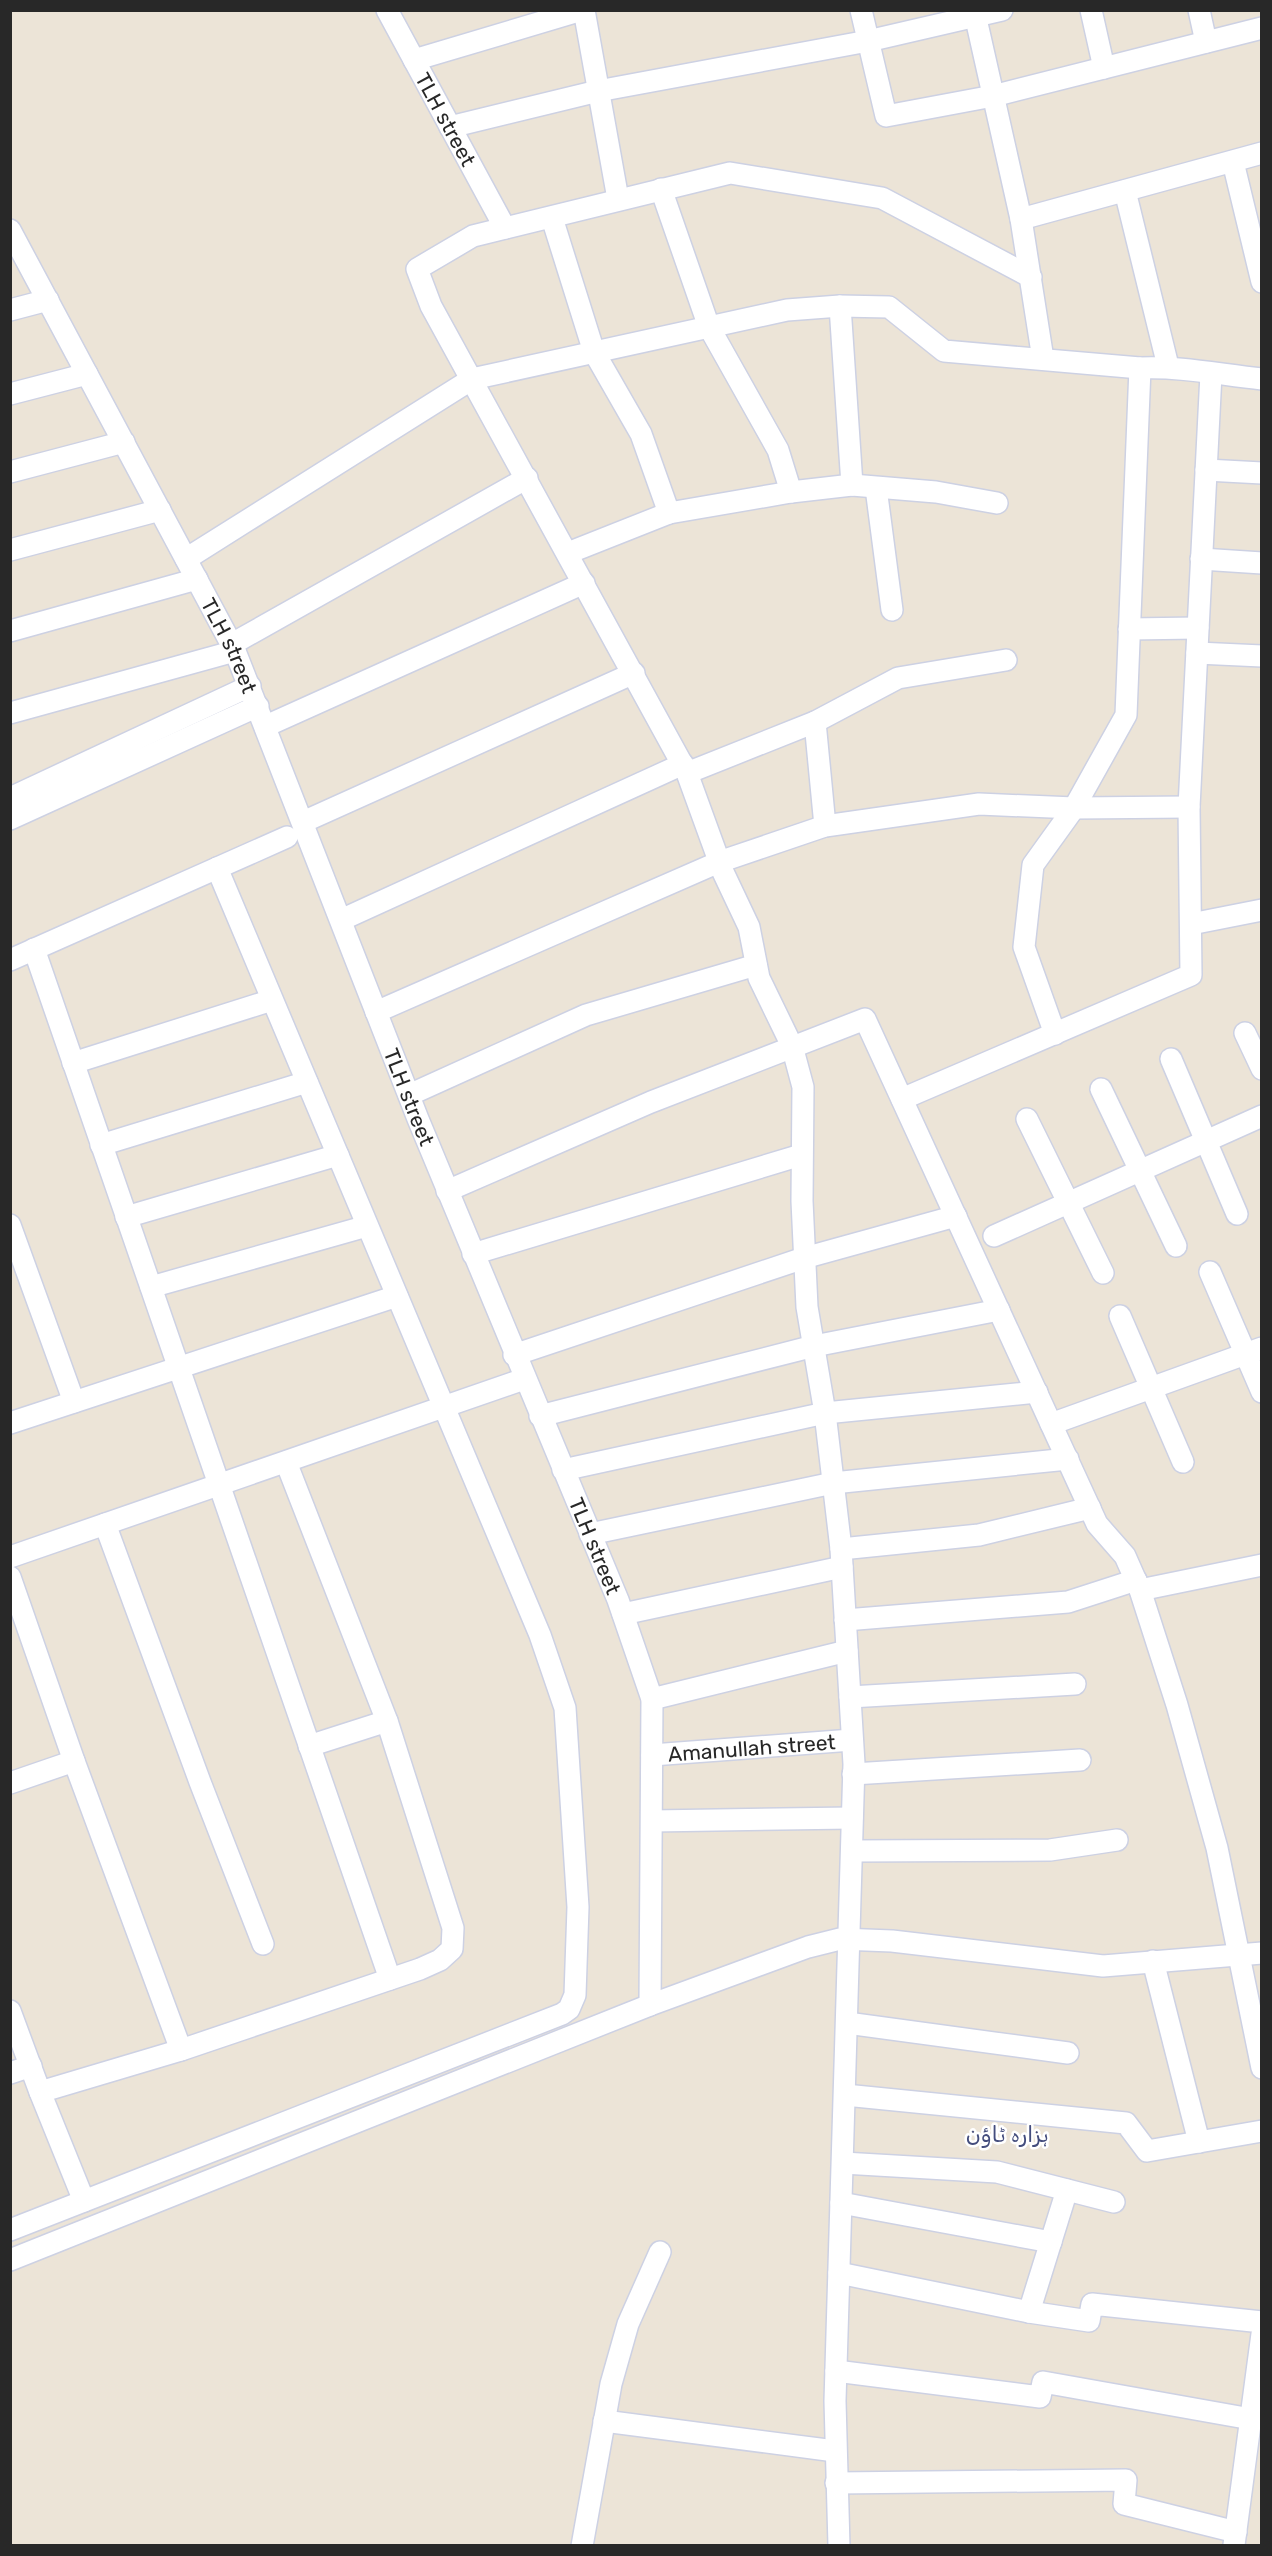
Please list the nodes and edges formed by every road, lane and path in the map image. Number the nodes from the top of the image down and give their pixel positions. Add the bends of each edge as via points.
1 (387, 10) edge
2 (583, 10) edge
3 (861, 10) edge
4 (1002, 10) edge
5 (1091, 10) edge
6 (1199, 10) edge
7 (975, 14) edge
8 (1262, 28) edge
9 (868, 40) junction
10 (1206, 42) junction
11 (414, 60) junction
12 (1104, 68) junction
13 (598, 91) junction
14 (993, 96) junction
15 (450, 127) junction
16 (1262, 153) edge
17 (1233, 162) junction
18 (661, 189) junction
19 (1125, 191) junction
20 (618, 199) junction
21 (552, 218) junction
22 (1021, 219) junction
23 (505, 228) junction
24 (10, 230) edge
25 (1031, 277) junction
26 (1262, 282) edge
27 (48, 300) junction
28 (840, 306) junction
29 (10, 310) edge
30 (709, 327) junction
31 (594, 352) junction
32 (1042, 359) junction
33 (1168, 366) junction
34 (1140, 368) junction
35 (87, 374) junction
36 (1211, 375) junction
37 (472, 379) junction
38 (1262, 379) edge
39 (10, 394) edge
40 (124, 442) junction
41 (1206, 470) junction
42 (10, 472) edge
43 (1262, 473) edge
44 (527, 478) junction
45 (852, 485) junction
46 (876, 488) junction
47 (791, 492) junction
48 (997, 503) dead end
49 (160, 510) junction
50 (669, 513) junction
51 (10, 550) edge
52 (568, 553) junction
53 (186, 559) junction
54 (1202, 559) junction
55 (1262, 563) edge
56 (197, 579) junction
57 (584, 583) junction
58 (892, 610) dead end
59 (1198, 628) junction
60 (1129, 629) junction
61 (10, 631) edge
62 (234, 648) junction
63 (1197, 653) junction
64 (1262, 656) edge
65 (1006, 660) dead end
66 (634, 673) junction
67 (254, 696) junction
68 (10, 713) edge
69 (815, 722) junction
70 (266, 726) junction
71 (685, 768) junction
72 (10, 798) edge
73 (1189, 807) junction
74 (1074, 808) junction
75 (10, 819) edge
76 (303, 822) junction
77 (825, 826) junction
78 (287, 837) dead end
79 (719, 862) junction
80 (217, 868) junction
81 (1262, 910) edge
82 (341, 920) junction
83 (1191, 924) junction
84 (34, 949) junction
85 (10, 960) edge
86 (756, 965) junction
87 (272, 1000) junction
88 (376, 1012) junction
89 (1245, 1033) dead end
90 (1055, 1034) junction
91 (792, 1046) junction
92 (1171, 1059) dead end
93 (73, 1063) junction
94 (1262, 1069) edge
95 (307, 1082) junction
96 (1101, 1089) dead end
97 (409, 1095) junction
98 (902, 1099) junction
99 (1262, 1116) edge
100 (1027, 1119) dead end
101 (1206, 1141) junction
102 (101, 1145) junction
103 (338, 1155) junction
104 (801, 1155) junction
105 (1140, 1171) junction
106 (447, 1191) junction
107 (1068, 1202) junction
108 (1238, 1214) dead end
109 (956, 1216) junction
110 (126, 1217) junction
111 (10, 1225) edge
112 (368, 1226) junction
113 (994, 1236) dead end
114 (1176, 1246) dead end
115 (473, 1254) junction
116 (804, 1258) junction
117 (1210, 1272) dead end
118 (1103, 1273) dead end
119 (151, 1287) junction
120 (397, 1296) junction
121 (999, 1310) junction
122 (1120, 1316) dead end
123 (814, 1346) junction
124 (1253, 1351) edge
125 (514, 1355) junction
126 (178, 1368) junction
127 (524, 1379) junction
128 (1151, 1388) junction
129 (1037, 1392) junction
130 (1262, 1392) edge
131 (74, 1402) junction
132 (444, 1408) junction
133 (825, 1413) junction
134 (540, 1416) junction
135 (10, 1423) edge
136 (1052, 1424) junction
137 (1068, 1459) junction
138 (286, 1462) junction
139 (1183, 1462) dead end
140 (563, 1470) junction
141 (833, 1483) junction
142 (220, 1485) junction
143 (1090, 1508) junction
144 (105, 1524) junction
145 (590, 1534) junction
146 (10, 1557) edge
147 (841, 1558) junction
148 (1262, 1565) edge
149 (10, 1577) edge
150 (1138, 1585) junction
151 (623, 1614) junction
152 (845, 1620) junction
153 (847, 1651) junction
154 (1075, 1684) dead end
155 (850, 1697) junction
156 (652, 1699) junction
157 (387, 1721) junction
158 (852, 1740) junction
159 (309, 1746) junction
160 (652, 1755) junction
161 (1080, 1760) dead end
162 (74, 1761) junction
163 (853, 1774) junction
164 (10, 1783) edge
165 (852, 1818) junction
166 (652, 1821) junction
167 (1117, 1840) dead end
168 (852, 1851) junction
169 (850, 1940) junction
170 (263, 1944) dead end
171 (1262, 1953) edge
172 (1238, 1957) junction
173 (1153, 1961) junction
174 (390, 1979) junction
175 (650, 2005) junction
176 (10, 2011) edge
177 (847, 2023) junction
178 (181, 2050) junction
179 (1068, 2053) dead end
180 (31, 2066) junction
181 (1262, 2068) edge
182 (10, 2073) edge
183 (40, 2092) junction
184 (845, 2095) junction
185 (1262, 2131) edge
186 (1199, 2142) junction
187 (843, 2163) junction
188 (1067, 2190) junction
189 (84, 2201) junction
190 (1114, 2202) dead end
191 (841, 2203) junction
192 (10, 2230) edge
193 (1051, 2242) junction
194 (660, 2252) dead end
195 (10, 2260) edge
196 (839, 2272) junction
197 (1029, 2312) junction
198 (1262, 2322) edge
199 (1262, 2334) edge
200 (836, 2371) junction
201 (1251, 2418) junction
202 (604, 2421) junction
203 (835, 2451) junction
204 (836, 2483) junction
205 (1235, 2539) edge
206 (582, 2546) edge
207 (839, 2546) edge

1 - 11 street, TLH street
2 - 11 street
2 - 13 street
3 - 9 street
4 - 7 street
5 - 12 street
6 - 10 street
7 - 9 street
7 - 14 street
8 - 10 street
9 - 13 street
9 - 14 street via 886,116
10 - 12 street
11 - 15 street, TLH street
12 - 14 street
13 - 15 street
13 - 20 street
14 - 22 street
15 - 23 street, TLH street
16 - 17 street
17 - 19 street
17 - 26 street
18 - 20 street
18 - 25 street via 730,172 882,198
18 - 30 street
19 - 22 street
19 - 33 street
20 - 21 street
21 - 23 street
21 - 31 street
22 - 25 street
23 - 37 street via 473,236 417,270 431,306
24 - 27 street, TLH street
25 - 32 street
27 - 29 street
27 - 35 street, TLH street
28 - 30 street via 787,310
28 - 32 street via 890,307 944,351
28 - 45 street
30 - 31 street
30 - 47 street via 778,450
31 - 37 street
31 - 50 street via 641,434
32 - 34 street
33 - 34 street
33 - 36 street
34 - 60 street
35 - 39 street
35 - 40 street, TLH street
36 - 38 street
36 - 41 street
37 - 44 street
37 - 53 street
40 - 42 street
40 - 49 street, TLH street
41 - 43 street
41 - 54 street
44 - 52 street
44 - 62 street
45 - 46 street
45 - 47 street
46 - 48 street via 936,492
46 - 58 street
47 - 50 street
49 - 51 street
49 - 53 street, TLH street
50 - 52 street
52 - 57 street
53 - 56 street, TLH street
54 - 55 street
54 - 59 street
56 - 61 street
56 - 62 street, TLH street
57 - 66 street
57 - 70 street
59 - 60 street
59 - 63 street
60 - 74 street via 1126,715
62 - 67 street, TLH street
62 - 68 street
63 - 64 street
63 - 73 street
65 - 69 street via 904,676
66 - 71 street
66 - 76 street
67 - 70 street, TLH street
67 - 72 street
67 - 75 street
69 - 71 street
69 - 77 street
70 - 76 street, TLH street
71 - 79 street
71 - 82 street
73 - 74 street
73 - 83 street
74 - 77 street via 979,804
74 - 90 street via 1033,865 1024,946
76 - 82 street, TLH street
77 - 79 street
78 - 80 street
79 - 86 street via 749,927
79 - 88 street
80 - 84 street
80 - 87 street
81 - 83 street
82 - 88 street, TLH street
83 - 90 street via 1191,975
84 - 85 street
84 - 93 street
86 - 91 street
86 - 97 street via 586,1016
87 - 93 street
87 - 95 street
88 - 97 street, TLH street
89 - 94 street
90 - 98 street
91 - 98 street via 865,1019
91 - 104 street via 803,1087
91 - 106 street via 651,1102
92 - 101 street
93 - 102 street
95 - 102 street
95 - 103 street
96 - 105 street
97 - 106 street, TLH street
98 - 109 street
99 - 101 street
100 - 107 street
101 - 105 street
101 - 108 street
102 - 110 street
103 - 110 street
103 - 112 street
104 - 115 street
104 - 116 street
105 - 107 street
105 - 114 street
106 - 115 street, TLH street
107 - 113 street
107 - 118 street
109 - 116 street
109 - 121 street
110 - 119 street
111 - 131 street
112 - 119 street
112 - 120 street
115 - 125 street, TLH street
116 - 123 street
116 - 125 street
117 - 124 street
119 - 126 street
120 - 126 street
120 - 132 street
121 - 123 street
121 - 129 street
122 - 128 street
123 - 133 street
123 - 134 street
124 - 128 street
124 - 130 street
125 - 127 street, TLH street
126 - 131 street
126 - 142 street
127 - 132 street
127 - 134 street, TLH street
128 - 136 street
128 - 139 street
129 - 133 street
129 - 136 street
131 - 135 street
132 - 138 street
132 - 189 street via 540,1635 565,1708 578,1907 573,2003 562,2014
133 - 140 street
133 - 141 street
134 - 140 street, TLH street
136 - 137 street
137 - 141 street
137 - 143 street
138 - 142 street
138 - 157 street
140 - 145 street, TLH street
141 - 145 street
141 - 147 street
142 - 144 street
142 - 159 street
143 - 147 street via 979,1535
143 - 150 street via 1097,1524 1125,1556
144 - 146 street
144 - 170 street
145 - 151 street, TLH street
147 - 151 street
147 - 152 street
148 - 150 street
149 - 162 street
150 - 152 street via 1068,1602
150 - 172 street via 1217,1848
151 - 156 street, TLH street
152 - 153 street
153 - 155 street
153 - 156 street
154 - 155 street
155 - 158 street
156 - 160 street, TLH street
157 - 159 street
157 - 174 street via 453,1928 452,1949 440,1960
158 - 160 street, Amanullah street
158 - 163 street
159 - 174 street
160 - 166 street, TLH street
161 - 163 street
162 - 164 street
162 - 178 street
163 - 165 street
165 - 166 street
165 - 168 street
166 - 175 street, TLH street
167 - 168 street via 1050,1850
168 - 169 street
169 - 173 street via 892,1941 1102,1966
169 - 175 street via 808,1947
169 - 177 street
171 - 172 street
172 - 173 street
172 - 181 street
173 - 186 street
174 - 178 street
175 - 195 street
176 - 180 street
177 - 179 street
177 - 184 street
178 - 183 street
180 - 182 street
180 - 183 street
183 - 189 street
184 - 186 street via 1125,2123 1147,2151
184 - 187 street
185 - 186 street
187 - 188 street via 997,2172
187 - 191 street
188 - 190 street
188 - 193 street
189 - 192 street
191 - 193 street
191 - 196 street
193 - 197 street
194 - 202 street via 628,2324
196 - 197 street
196 - 200 street
197 - 198 street via 1089,2321 1092,2304
199 - 201 street
200 - 201 street via 1040,2397 1043,2382
200 - 203 street
201 - 205 street
202 - 203 street
202 - 206 street
203 - 204 street
204 - 205 street via 1125,2480 1124,2504
204 - 207 street

